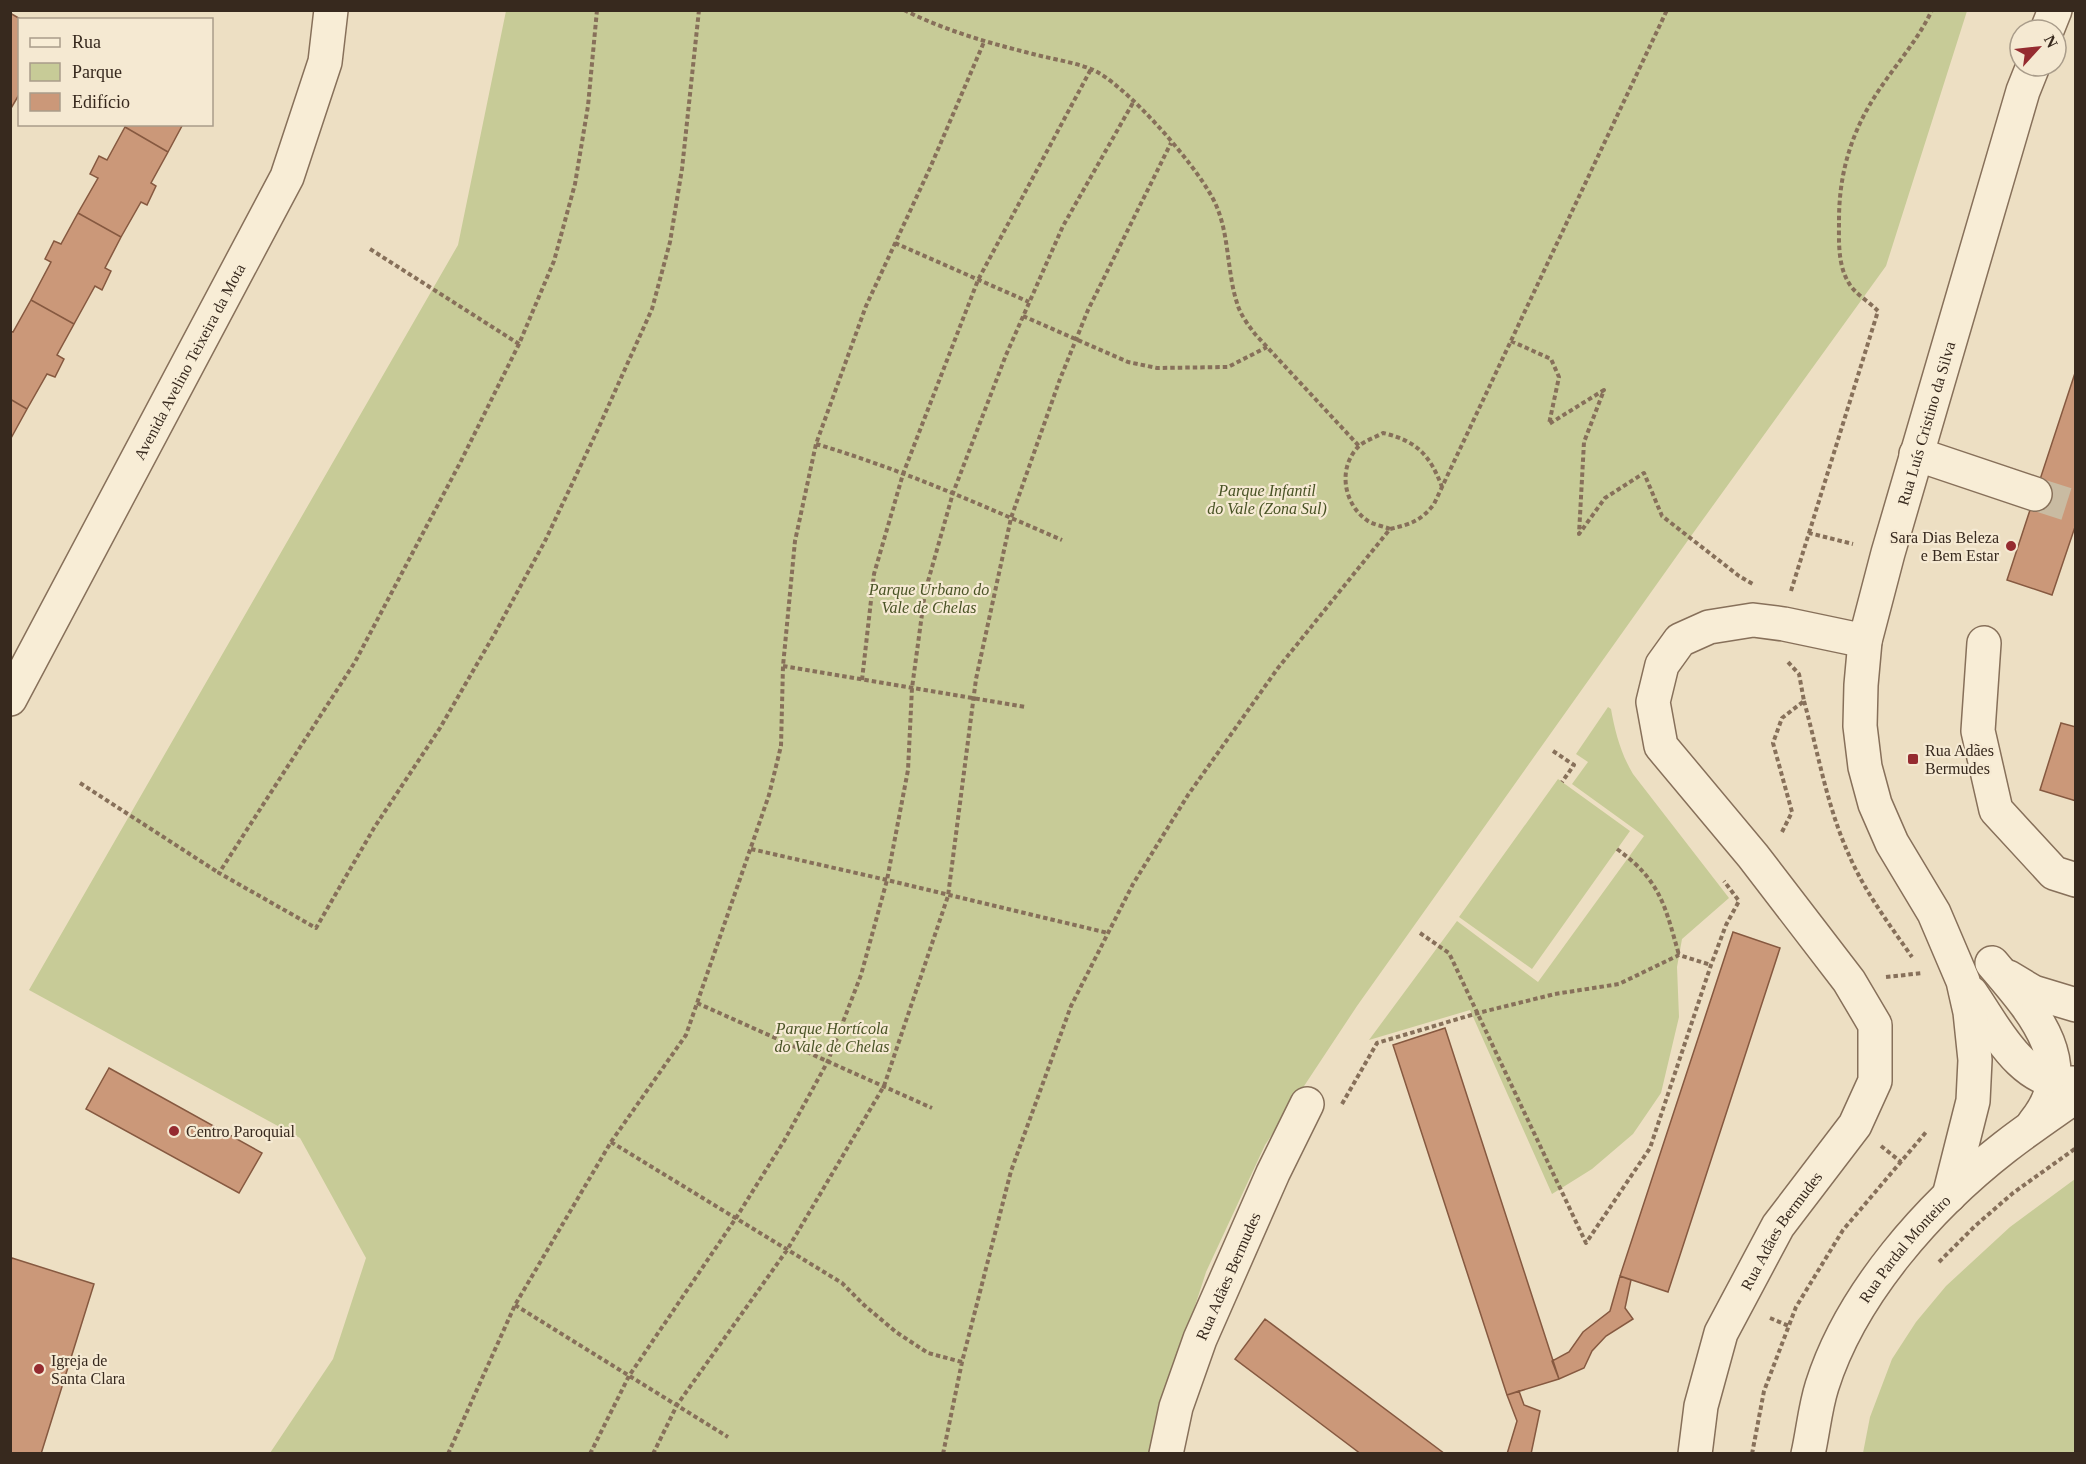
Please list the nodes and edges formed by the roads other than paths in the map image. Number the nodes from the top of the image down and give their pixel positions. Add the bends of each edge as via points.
1 (331, 10) edge
2 (2028, 78) edge
3 (1916, 454) junction
4 (2035, 494) tunnel mouth
5 (1865, 641) junction
6 (1984, 643) dead end
7 (10, 699) edge
8 (2076, 880) edge
9 (1934, 913) junction
10 (1992, 963) junction
11 (1963, 981) junction
12 (2076, 1005) edge
13 (2069, 1087) edge
14 (1306, 1104) dead end
15 (1949, 1196) junction
16 (1166, 1454) edge
17 (1695, 1454) edge
18 (1808, 1454) edge

1 - 7 street, Avenida Avelino Teixeira da Mota via 325,62 287,177
2 - 3 street, Rua Luís Cristino da Silva
3 - 4 street
3 - 5 street, Rua Luís Cristino da Silva
5 - 9 street, Rua Luís Cristino da Silva via 1860,726 1865,767 1892,843
5 - 17 street, Rua Adães Bermudes via 1753,620 1709,627 1680,640 1662,665 1653,702 1661,746 1753,856 1849,981 1875,1025 1875,1081 1855,1125 1778,1226 1721,1333 1701,1406
6 - 8 street via 1978,731 1996,810 2054,873
9 - 10 street
9 - 11 street
10 - 12 street via 2033,992
10 - 13 street via 2050,1045 2055,1065
11 - 13 street via 2018,1060 2037,1075
11 - 15 street via 1974,1041 1973,1101
13 - 15 street, Rua Pardal Monteiro via 2028,1131
14 - 16 street, Rua Adães Bermudes via 1200,1339 1176,1407
15 - 18 street, Rua Pardal Monteiro via 1898,1252 1850,1319 1822,1387

